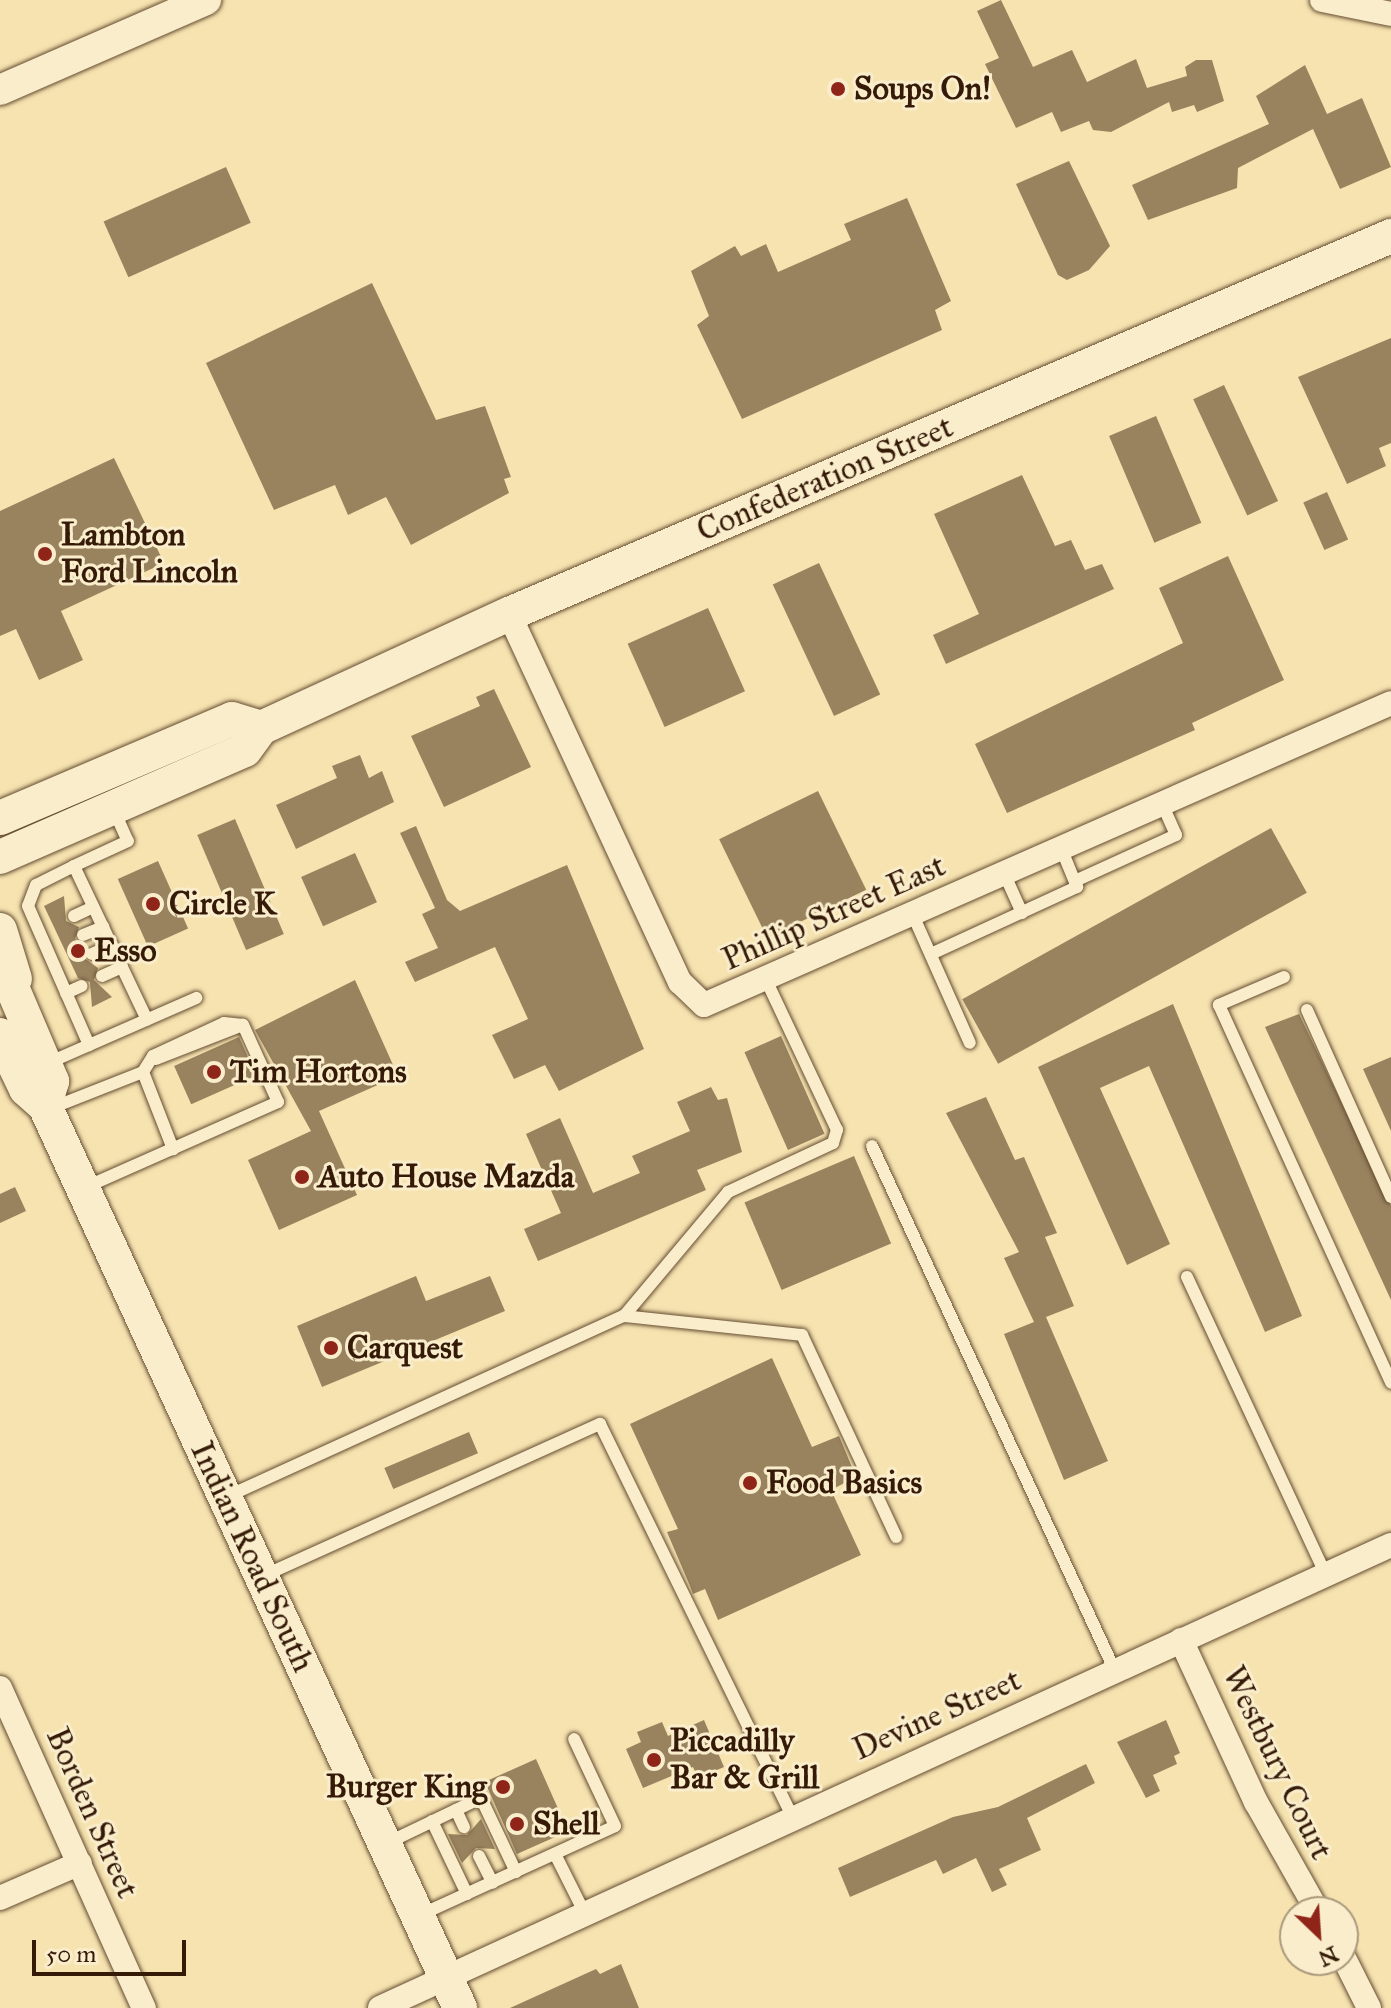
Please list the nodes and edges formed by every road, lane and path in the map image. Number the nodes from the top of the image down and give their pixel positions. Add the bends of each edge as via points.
1 (206, 0) edge
2 (1322, 0) edge
3 (1391, 14) edge
4 (0, 90) edge
5 (1391, 236) edge
6 (509, 614) junction
7 (1391, 703) edge
8 (261, 728) junction
9 (1162, 803) junction
10 (113, 808) junction
11 (0, 818) edge
12 (1061, 848) junction
13 (14, 851) edge
14 (74, 866) junction
15 (0, 870) edge
16 (1004, 873) junction
17 (1075, 881) junction
18 (93, 907) junction
19 (912, 913) junction
20 (1022, 913) junction
21 (74, 916) dead end
22 (53, 925) dead end
23 (103, 927) junction
24 (0, 930) edge
25 (39, 931) junction
26 (83, 935) dead end
27 (62, 945) dead end
28 (112, 945) junction
29 (48, 951) junction
30 (92, 954) dead end
31 (931, 954) junction
32 (0, 959) edge
33 (71, 964) dead end
34 (122, 967) junction
35 (56, 971) junction
36 (102, 976) dead end
37 (1284, 977) dead end
38 (765, 978) junction
39 (82, 986) dead end
40 (66, 993) junction
41 (196, 998) dead end
42 (1307, 1010) dead end
43 (147, 1020) junction
44 (15, 1032) edge
45 (970, 1043) dead end
46 (89, 1045) junction
47 (45, 1064) junction
48 (143, 1072) junction
49 (46, 1108) junction
50 (872, 1146) dead end
51 (173, 1149) junction
52 (83, 1188) junction
53 (1391, 1197) edge
54 (1187, 1277) dead end
55 (624, 1316) junction
56 (1391, 1383) edge
57 (225, 1497) junction
58 (896, 1537) dead end
59 (1391, 1545) edge
60 (1326, 1575) junction
61 (261, 1577) junction
62 (1181, 1640) junction
63 (1115, 1671) junction
64 (0, 1688) edge
65 (574, 1739) dead end
66 (456, 1810) junction
67 (791, 1814) junction
68 (432, 1821) junction
69 (464, 1827) dead end
70 (384, 1844) junction
71 (555, 1854) junction
72 (479, 1856) dead end
73 (80, 1863) junction
74 (516, 1872) junction
75 (493, 1883) junction
76 (467, 1894) junction
77 (1309, 1896) edge
78 (0, 1898) edge
79 (584, 1912) junction
80 (418, 1916) junction
81 (445, 1976) junction
82 (1353, 1976) edge
83 (1391, 2005) edge
84 (144, 2008) edge
85 (380, 2008) edge
86 (460, 2008) edge
87 (1369, 2008) edge
88 (1385, 2008) edge

1 - 4 street
2 - 3 street
5 - 6 main road, Confederation Street
6 - 8 main road, Confederation Street
6 - 38 street, Phillip Street East via 680,982 704,1005
7 - 9 street, Phillip Street East
8 - 10 main road, Confederation Street via 245,750
8 - 11 main road via 232,719
9 - 12 street, Phillip Street East
9 - 17 lane via 1176,835
10 - 13 main road, Confederation Street
10 - 14 lane via 128,841
12 - 16 street, Phillip Street East
12 - 17 lane
13 - 15 main road, Confederation Street
14 - 18 lane
14 - 25 lane via 36,885 28,906
16 - 19 street, Phillip Street East
16 - 20 lane
17 - 20 lane via 1077,887
18 - 21 lane
18 - 23 lane
19 - 31 lane
19 - 38 street, Phillip Street East
20 - 31 lane
22 - 25 lane
23 - 26 lane
23 - 28 lane
24 - 44 main road
25 - 29 lane
27 - 29 lane
28 - 30 lane
28 - 34 lane
29 - 35 lane
31 - 45 lane
32 - 44 main road, Indian Road South
33 - 35 lane
34 - 36 lane
34 - 43 lane
35 - 40 lane
37 - 56 lane via 1219,1005
38 - 55 lane via 837,1130 833,1143 728,1192
39 - 40 lane
40 - 46 lane
41 - 43 lane
42 - 53 lane
43 - 46 lane
44 - 47 main road, Indian Road South
44 - 49 main road, Indian Road South via 26,1089
46 - 47 lane
47 - 49 main road, Indian Road South via 52,1081
48 - 49 lane
48 - 51 lane
48 - 51 lane via 153,1056 159,1063 243,1025 278,1102
49 - 52 main road, Indian Road South
50 - 63 lane
51 - 52 lane
52 - 57 main road, Indian Road South
54 - 60 lane
55 - 57 lane
55 - 58 lane via 802,1335
57 - 61 main road, Indian Road South
59 - 60 street, Devine Street
60 - 62 street, Devine Street
61 - 67 lane via 600,1424
61 - 70 main road, Indian Road South
62 - 63 street, Devine Street
62 - 77 street, Westbury Court via 1256,1802
63 - 67 street, Devine Street
64 - 73 street, Borden Street
65 - 71 lane via 615,1826
66 - 68 lane
66 - 69 lane
66 - 74 lane via 481,1798
67 - 79 street, Devine Street
68 - 70 lane
68 - 76 lane
70 - 80 main road, Indian Road South
71 - 74 lane
71 - 79 lane
72 - 75 lane
73 - 78 street
73 - 84 street, Borden Street
74 - 75 lane
75 - 76 lane
76 - 80 lane
79 - 81 street, Devine Street
80 - 81 main road, Indian Road South
81 - 85 street, Devine Street
81 - 86 main road, Indian Road South
82 - 87 street
83 - 88 street

